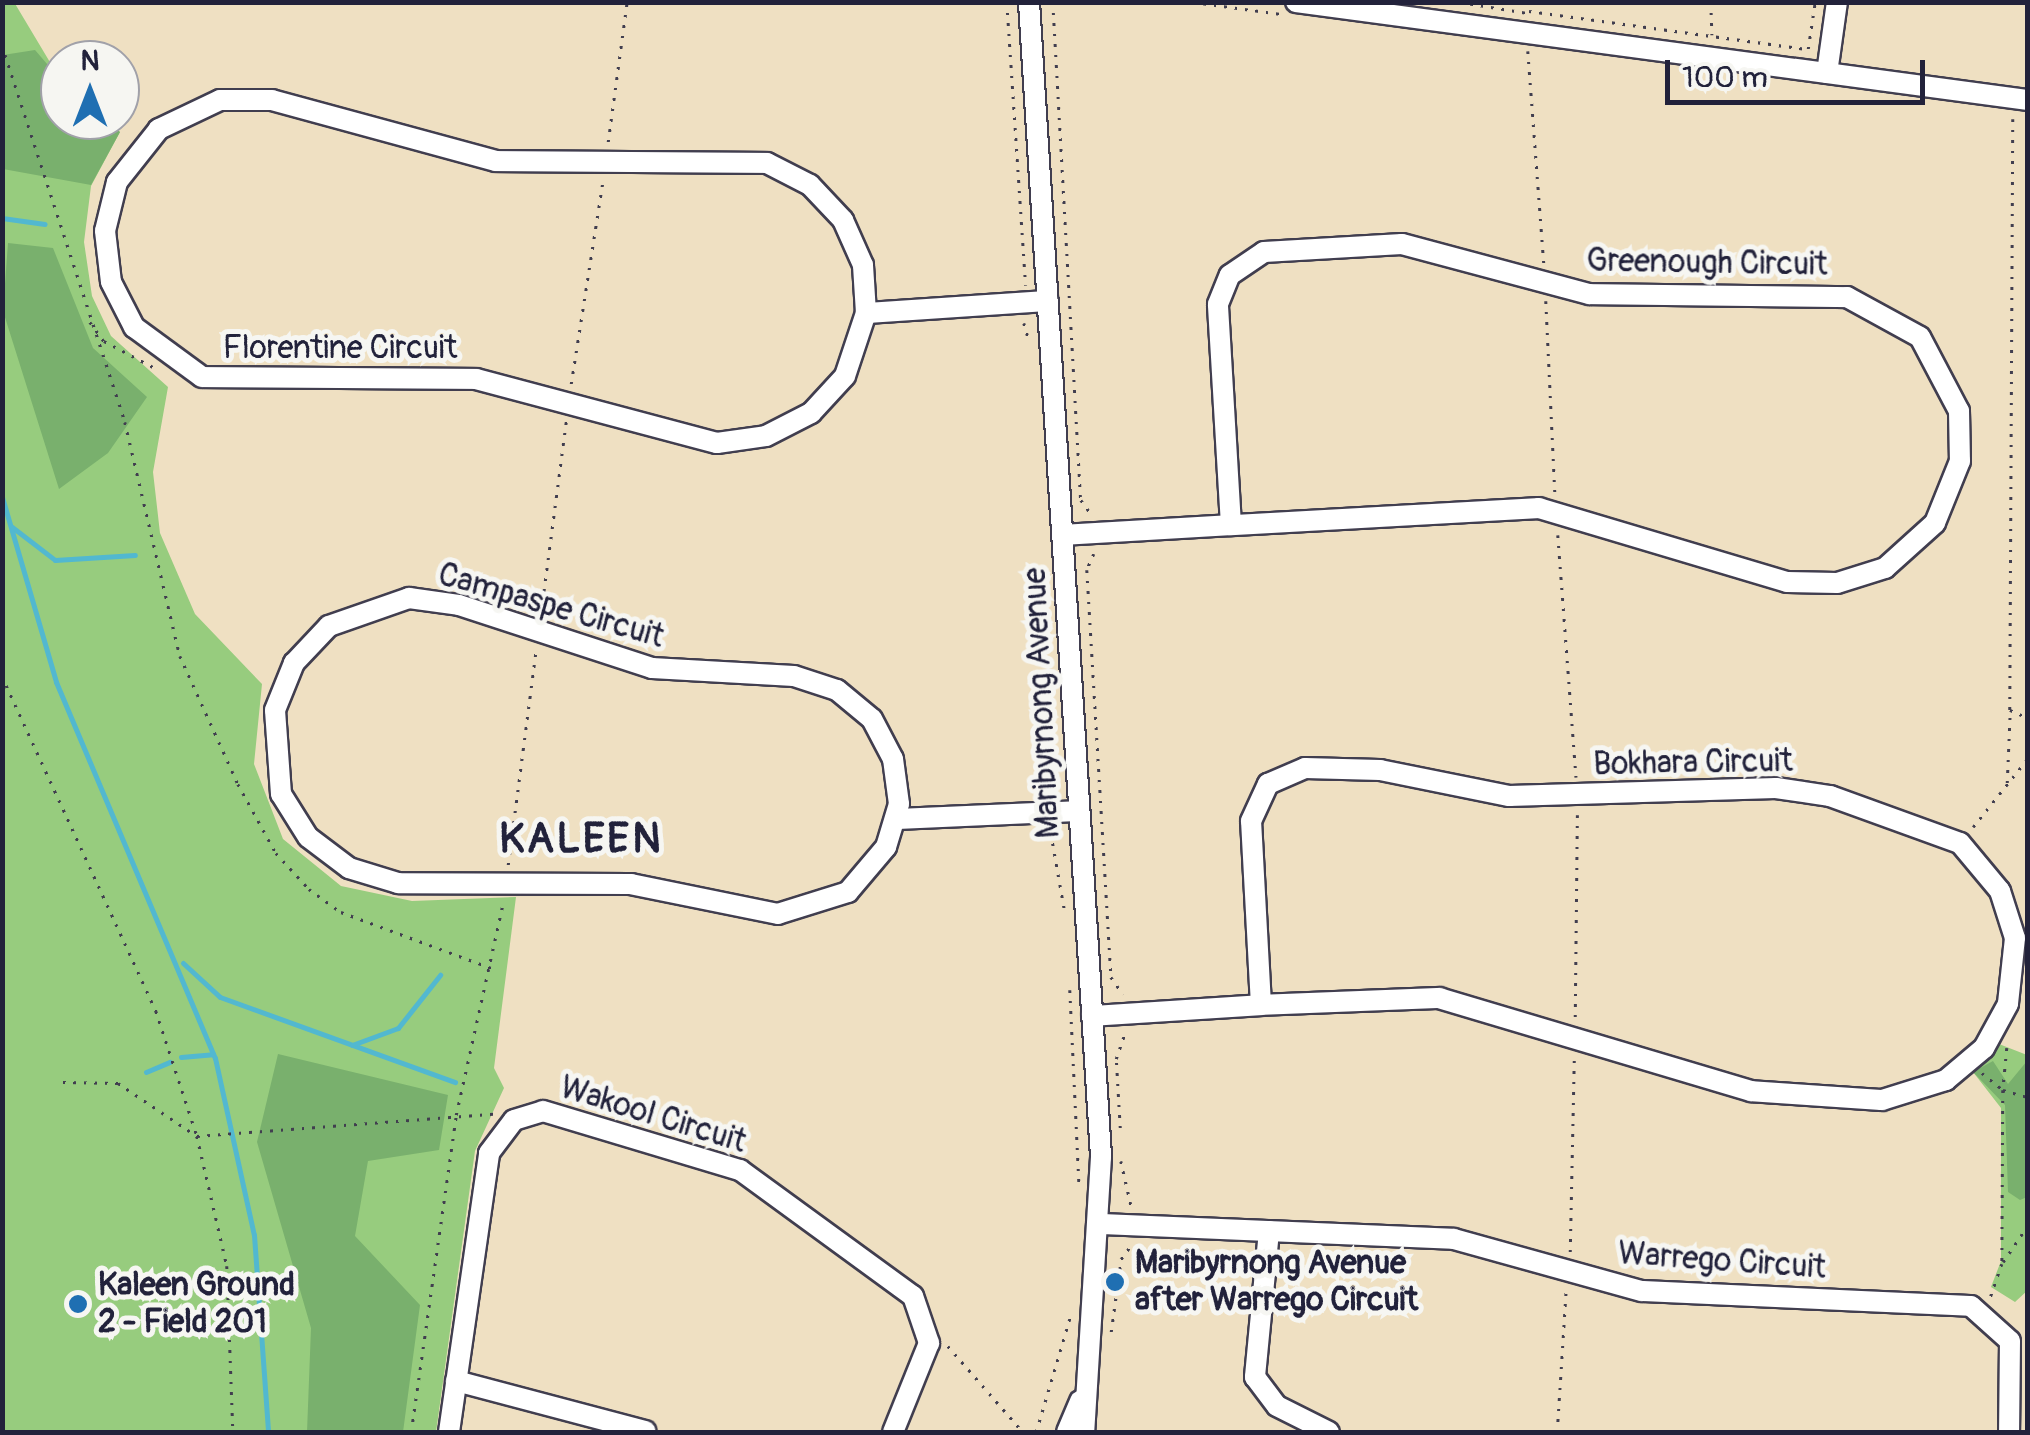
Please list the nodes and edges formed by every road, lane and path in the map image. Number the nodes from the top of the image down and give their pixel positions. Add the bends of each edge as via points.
1 (627, 2) edge
2 (1008, 2) edge
3 (1029, 2) edge
4 (1296, 2) edge
5 (1460, 2) edge
6 (1538, 2) edge
7 (1711, 2) edge
8 (1814, 2) edge
9 (1837, 2) edge
10 (1530, 11) junction
11 (1526, 33) junction
12 (1712, 36) junction
13 (2, 45) edge
14 (1827, 74) junction
15 (2024, 100) edge
16 (606, 161) junction
17 (1545, 284) junction
18 (1048, 302) junction
19 (1025, 303) junction
20 (866, 313) junction
21 (85, 314) junction
22 (1031, 360) dead end
23 (186, 370) junction
24 (568, 403) junction
25 (1556, 510) junction
26 (1232, 524) junction
27 (1062, 535) junction
28 (538, 631) junction
29 (2, 676) edge
30 (2010, 710) junction
31 (2028, 718) edge
32 (2028, 758) edge
33 (1057, 771) dead end
34 (2008, 783) junction
35 (1578, 795) junction
36 (1078, 811) junction
37 (1042, 812) junction
38 (896, 819) junction
39 (1960, 844) junction
40 (505, 883) junction
41 (1066, 917) dead end
42 (494, 970) junction
43 (1069, 972) dead end
44 (1261, 1005) junction
45 (1092, 1016) junction
46 (1575, 1036) junction
47 (1970, 1062) junction
48 (63, 1082) dead end
49 (2003, 1090) junction
50 (2028, 1097) edge
51 (456, 1115) junction
52 (523, 1116) junction
53 (197, 1136) junction
54 (1079, 1187) dead end
55 (1100, 1224) junction
56 (2028, 1225) edge
57 (1269, 1231) junction
58 (2002, 1264) junction
59 (1568, 1272) junction
60 (1073, 1301) dead end
61 (1986, 1311) junction
62 (928, 1322) junction
63 (456, 1381) junction
64 (1081, 1400) junction
65 (233, 1432) edge
66 (411, 1432) edge
67 (449, 1432) edge
68 (644, 1432) edge
69 (893, 1432) edge
70 (1024, 1432) edge
71 (1036, 1432) edge
72 (1067, 1432) edge
73 (1084, 1432) edge
74 (1330, 1432) edge
75 (1557, 1432) edge
76 (2010, 1432) edge

1 - 16 path
2 - 19 path
3 - 18 street, Maribyrnong Avenue
4 - 11 street
5 - 10 path
6 - 10 path
7 - 12 path
8 - 12 path via 1808,49
9 - 14 street
10 - 11 path
10 - 12 path
11 - 14 street
11 - 17 path
13 - 21 path via 52,180
14 - 15 street
15 - 30 path via 2008,136
16 - 20 street, Florentine Circuit via 735,157 796,176 851,234
16 - 23 street, Florentine Circuit via 477,158 272,100 188,111 125,167 105,231 124,313
16 - 24 path
17 - 25 path
17 - 25 street, Greenough Circuit via 1607,296 1863,302 1931,350 1961,427 1956,478 1935,523 1899,559 1837,584 1787,582
17 - 26 street, Greenough Circuit via 1402,244 1245,261 1218,304
18 - 19 street
18 - 27 street, Maribyrnong Avenue
19 - 20 street
19 - 22 path
20 - 24 street, Florentine Circuit via 835,390 766,436 700,440
21 - 23 path via 120,352
21 - 42 path via 124,422 180,656 276,853 341,912
23 - 24 street, Florentine Circuit via 236,384 476,379
24 - 28 path
25 - 26 street, Greenough Circuit
25 - 35 path
26 - 27 street, Greenough Circuit
27 - 36 street, Maribyrnong Avenue
28 - 38 street, Campaspe Circuit via 670,672 794,676 837,690 888,745
28 - 40 path
28 - 40 street, Campaspe Circuit via 426,598 359,609 294,663 272,727 281,794 334,859 398,883
29 - 53 path via 156,1010
30 - 31 path
30 - 34 path
32 - 34 path
33 - 37 path
34 - 39 path
35 - 39 street, Bokhara Circuit via 1794,790 1911,819
35 - 44 street, Bokhara Circuit via 1488,794 1355,768 1276,778 1250,821
35 - 46 path
36 - 37 street
36 - 45 street, Maribyrnong Avenue
37 - 38 street
37 - 41 path via 1060,850
38 - 40 street, Campaspe Circuit via 859,882 792,913 631,884
39 - 47 street, Bokhara Circuit via 2000,890 2016,954 2002,1020
40 - 42 path
42 - 51 path
43 - 54 path
44 - 45 street, Bokhara Circuit
44 - 46 street, Bokhara Circuit via 1440,998
45 - 55 street, Maribyrnong Avenue
46 - 47 street, Bokhara Circuit via 1790,1096 1899,1098
46 - 59 path
47 - 49 path
48 - 53 path via 118,1083
49 - 50 path
49 - 58 path
51 - 52 path
51 - 53 path via 242,1126
51 - 66 path
52 - 62 street, Wakool Circuit via 564,1114 756,1178 906,1290
52 - 63 street, Wakool Circuit via 489,1152
53 - 65 path via 227,1266
55 - 57 street, Warrego Circuit
55 - 64 street, Maribyrnong Avenue
56 - 58 path
57 - 59 street, Warrego Circuit via 1454,1239
57 - 74 street via 1255,1376 1277,1406
58 - 61 path
59 - 61 street, Warrego Circuit via 1642,1292
59 - 75 path
60 - 71 path
61 - 76 street via 2012,1350
62 - 69 street via 928,1352
62 - 70 path
63 - 67 street, Wakool Circuit
63 - 68 street
64 - 72 street, Maribyrnong Avenue
64 - 73 street, Maribyrnong Avenue

